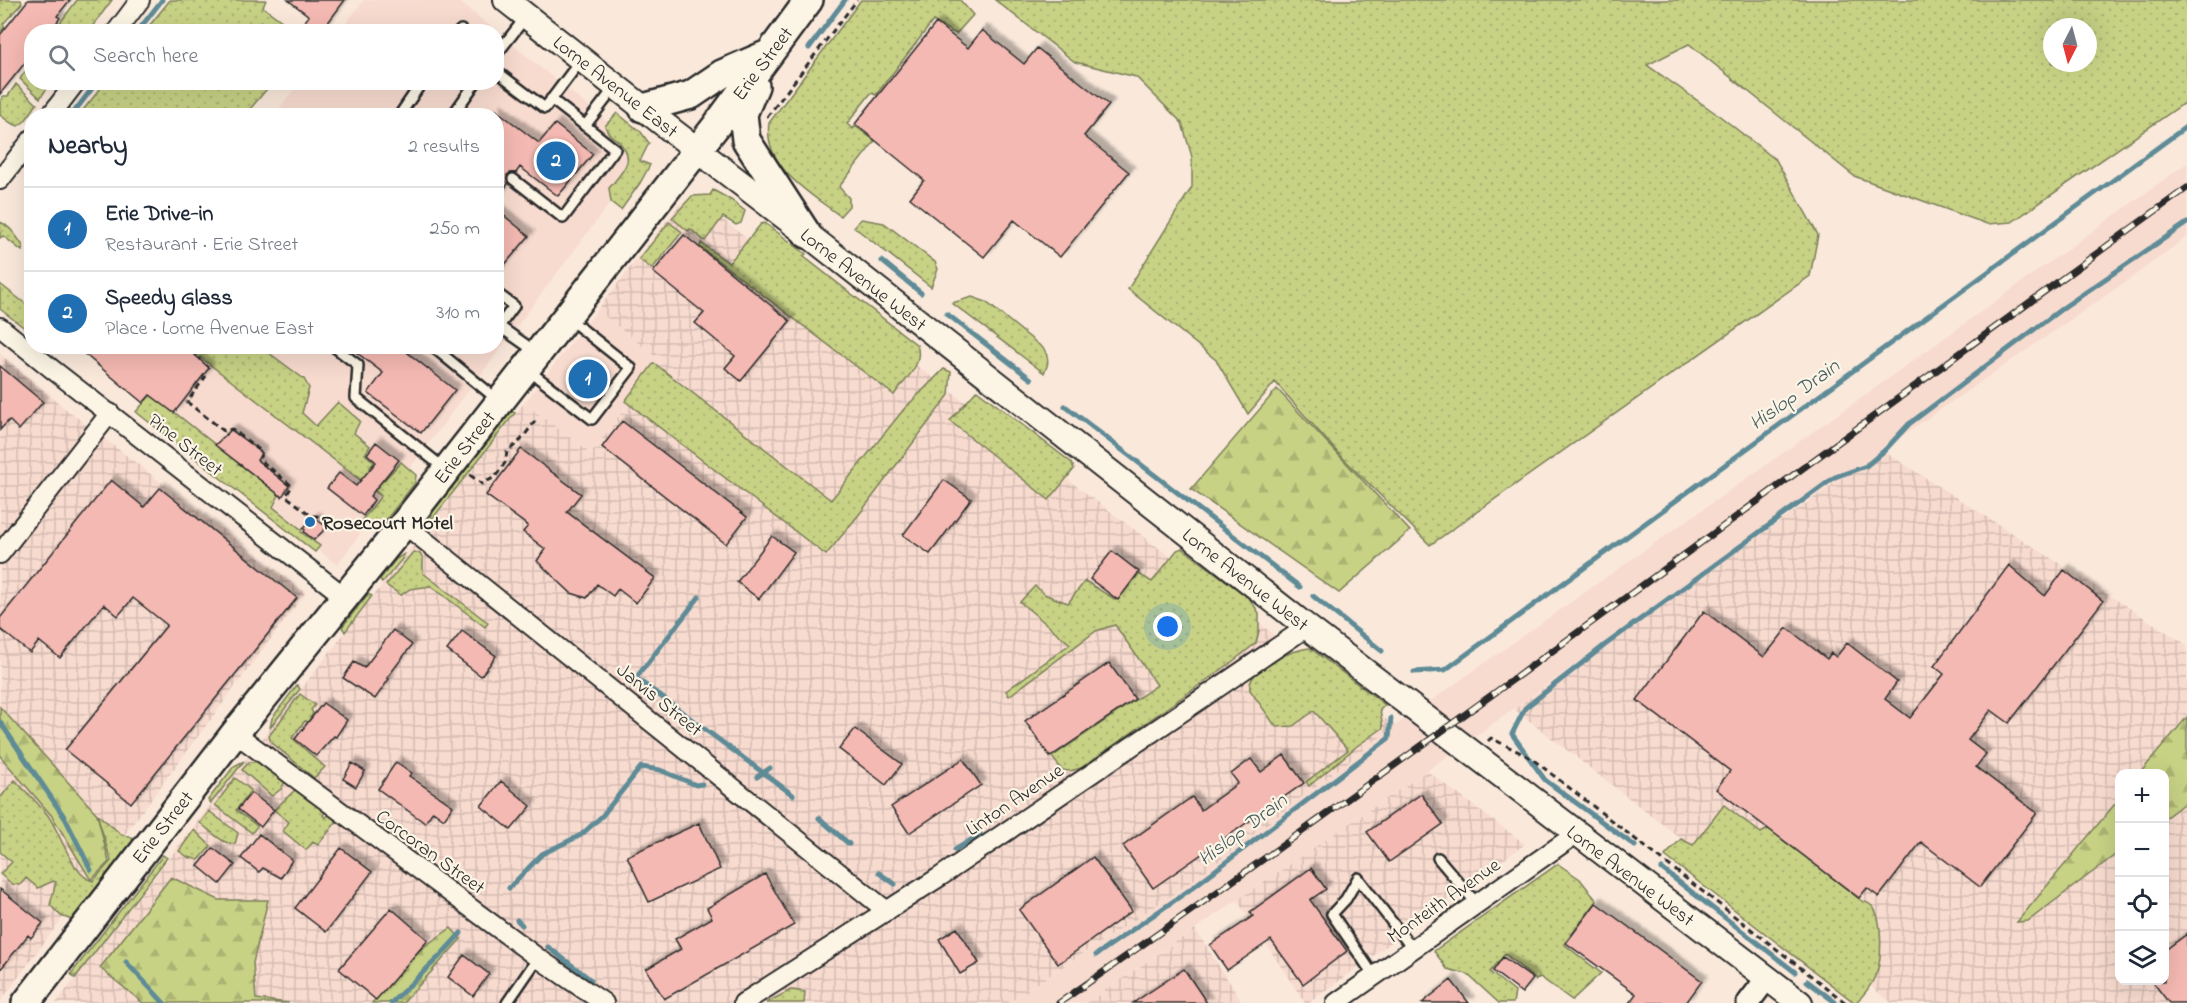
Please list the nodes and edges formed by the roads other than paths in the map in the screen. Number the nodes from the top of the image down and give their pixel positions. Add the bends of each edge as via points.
1 (140, 0) edge
2 (506, 0) edge
3 (809, 0) edge
4 (527, 16) junction
5 (122, 24) edge
6 (504, 46) edge
7 (767, 54) junction
8 (582, 59) junction
9 (504, 77) edge
10 (616, 86) junction
11 (70, 90) edge
12 (417, 90) edge
13 (470, 90) edge
14 (551, 99) junction
15 (56, 108) edge
16 (404, 108) edge
17 (458, 108) edge
18 (643, 108) junction
19 (585, 126) junction
20 (24, 149) edge
21 (697, 149) junction
22 (513, 179) dead end
23 (0, 180) edge
24 (807, 234) junction
25 (504, 299) edge
26 (566, 316) junction
27 (504, 317) edge
28 (0, 327) edge
29 (504, 331) edge
30 (24, 346) edge
31 (35, 354) edge
32 (344, 354) edge
33 (442, 354) edge
34 (532, 361) junction
35 (500, 401) junction
36 (110, 413) junction
37 (458, 472) junction
38 (404, 524) junction
39 (0, 554) edge
40 (345, 597) junction
41 (1306, 627) junction
42 (235, 732) junction
43 (1576, 834) junction
44 (1438, 858) dead end
45 (1477, 904) junction
46 (887, 911) junction
47 (1412, 948) junction
48 (538, 958) junction
49 (1374, 976) junction
50 (1767, 978) junction
51 (26, 1003) edge
52 (507, 1003) edge
53 (604, 1003) edge
54 (743, 1003) edge
55 (1336, 1003) edge
56 (1748, 1003) edge
57 (1800, 1003) edge

1 - 5 street
2 - 4 main road, Lorne Avenue East
3 - 7 main road, Erie Street
4 - 6 lane
4 - 8 main road, Lorne Avenue East
7 - 18 main road via 722,74 691,95
7 - 21 main road, Erie Street
7 - 24 main road via 743,114 746,140
8 - 10 main road, Lorne Avenue East
8 - 14 lane
9 - 14 lane via 544,108
10 - 18 main road, Lorne Avenue East
10 - 19 lane
11 - 15 street
12 - 16 lane
13 - 17 lane
14 - 19 lane
18 - 21 main road, Lorne Avenue East
19 - 22 lane via 615,149 563,218
20 - 23 street
21 - 24 main road, Lorne Avenue West
21 - 26 main road, Erie Street
24 - 41 main road, Lorne Avenue West
25 - 27 lane via 514,306
26 - 34 main road, Erie Street
26 - 34 lane via 632,368 592,419
28 - 30 street, Pine Street
29 - 34 lane
31 - 36 street, Pine Street
32 - 37 lane via 358,365 356,398
33 - 35 lane
34 - 35 main road, Erie Street
35 - 37 main road, Erie Street
36 - 39 street
36 - 40 street, Pine Street
37 - 38 main road, Erie Street
38 - 40 main road, Erie Street
38 - 46 street, Jarvis Street
40 - 42 main road, Erie Street
41 - 43 main road, Lorne Avenue West
41 - 46 street, Linton Avenue
42 - 48 street, Corcoran Street
42 - 51 main road, Erie Street
43 - 45 street, Monteith Avenue
43 - 50 main road, Lorne Avenue West
44 - 45 lane
45 - 47 street, Monteith Avenue
46 - 54 street, Linton Avenue
47 - 49 street, Monteith Avenue
47 - 49 lane via 1358,878 1332,914
48 - 52 lane
48 - 53 street, Corcoran Street
49 - 55 street, Monteith Avenue
50 - 56 street
50 - 57 main road, Lorne Avenue West

